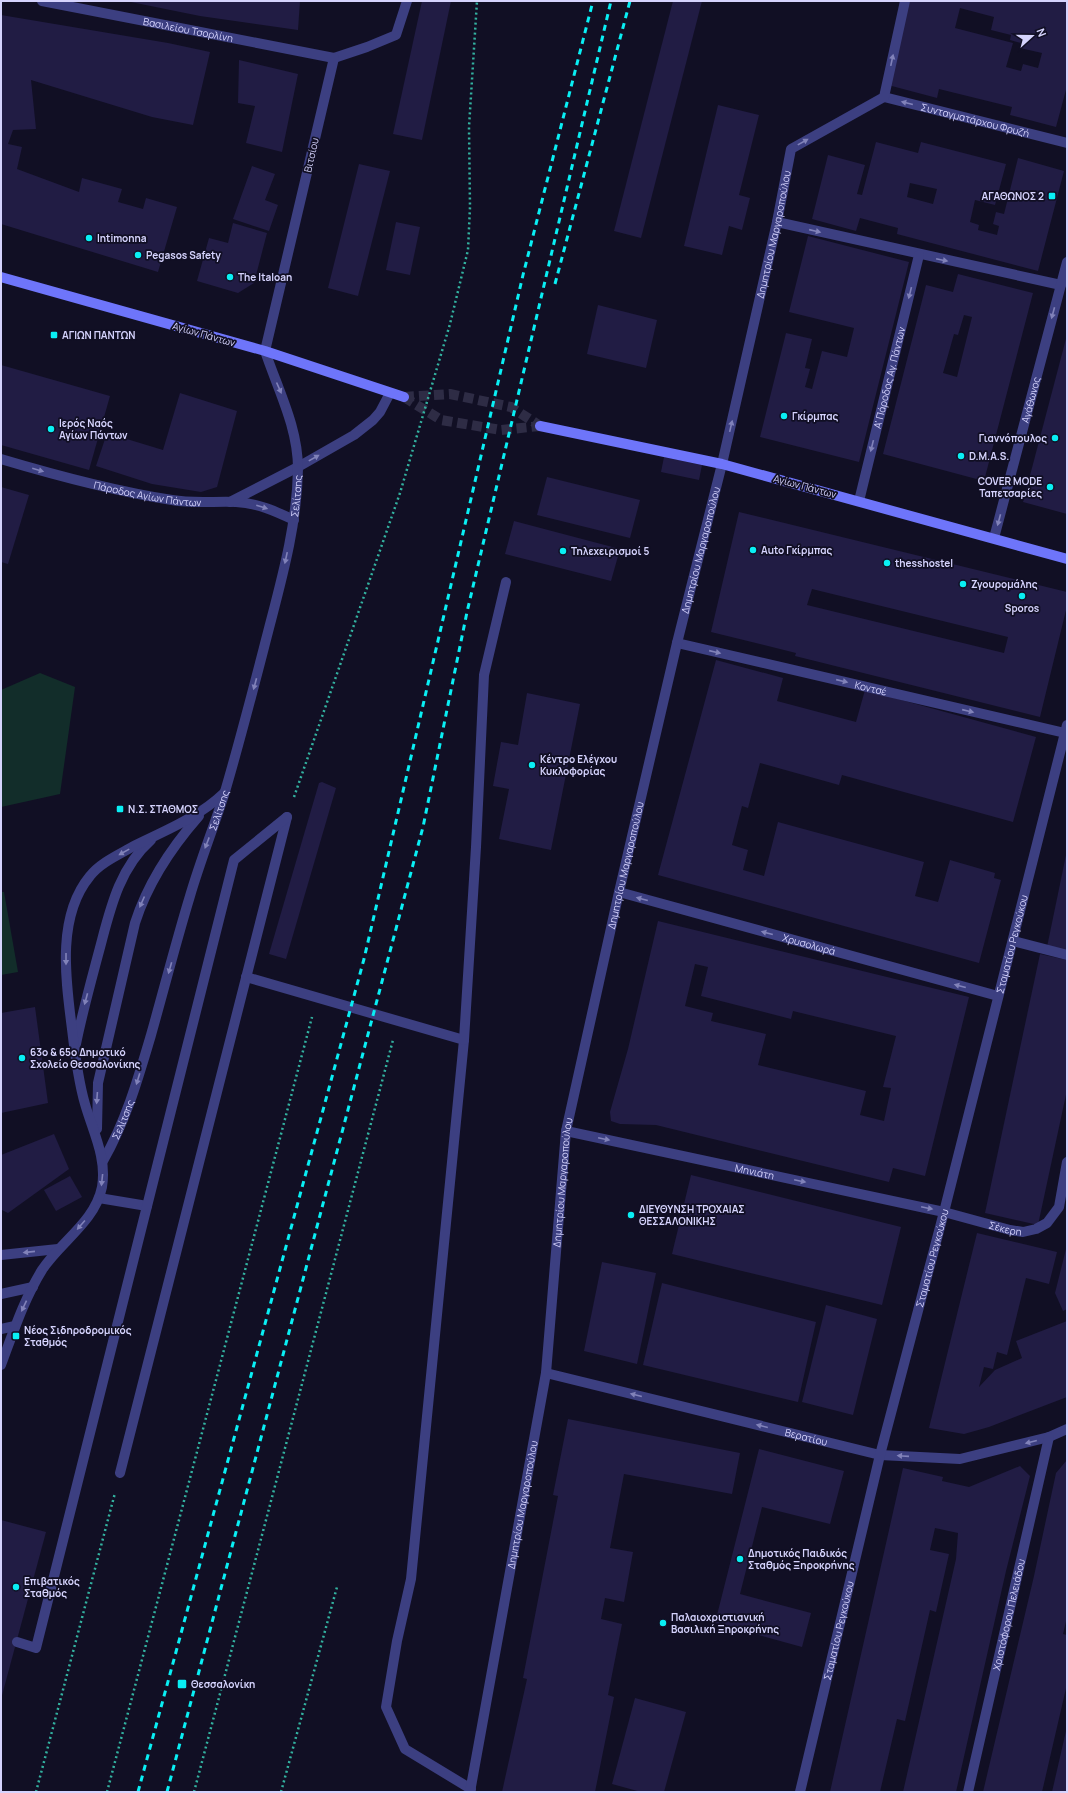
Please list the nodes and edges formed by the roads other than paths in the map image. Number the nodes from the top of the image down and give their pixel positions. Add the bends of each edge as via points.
1 (42, 1) edge
2 (407, 1) edge
3 (905, 1) edge
4 (334, 58) junction
5 (884, 97) junction
6 (1067, 143) edge
7 (777, 222) junction
8 (919, 255) junction
9 (1067, 262) edge
10 (1, 278) edge
11 (1061, 285) junction
12 (265, 351) junction
13 (390, 392) junction
14 (404, 397) tunnel mouth
15 (540, 426) dead end
16 (1, 459) edge
17 (722, 464) junction
18 (298, 467) junction
19 (859, 501) junction
20 (230, 502) junction
21 (294, 520) junction
22 (994, 538) junction
23 (1067, 559) edge
24 (506, 582) dead end
25 (677, 643) junction
26 (1066, 729) edge
27 (224, 793) junction
28 (202, 812) junction
29 (158, 834) junction
30 (619, 892) junction
31 (1013, 941) junction
32 (1067, 955) edge
33 (246, 977) junction
34 (998, 996) junction
35 (464, 1040) junction
36 (75, 1055) junction
37 (566, 1131) junction
38 (99, 1146) junction
39 (103, 1161) junction
40 (1067, 1162) edge
41 (99, 1198) junction
42 (147, 1206) junction
43 (1063, 1206) edge
44 (944, 1212) junction
45 (58, 1249) junction
46 (1, 1255) edge
47 (33, 1287) junction
48 (1, 1294) edge
49 (15, 1326) junction
50 (1, 1329) edge
51 (1, 1365) edge
52 (546, 1373) junction
53 (1067, 1429) edge
54 (1049, 1438) junction
55 (880, 1455) junction
56 (120, 1473) road end
57 (17, 1642) dead end
58 (471, 1790) edge
59 (800, 1792) edge
60 (968, 1792) edge

1 - 4 street, Βασιλείου Τσορλίνη
2 - 4 street via 396,35
5 -> 3 street
4 - 12 street, Βιτσίου
6 -> 5 street, Συνταγματάρχου Φρυζή
7 -> 5 street, Δημητρίου Μαργαροπούλου via 791,149
7 -> 8 street
17 -> 7 street, Δημητρίου Μαργαροπούλου
8 -> 11 street
8 -> 19 street, Α' Πάροδος Αγ. Πάντων
9 - 11 street, Αγάθωνος
10 - 12 main road, Αγίων Πάντων
11 -> 22 street, Αγάθωνος
12 - 13 main road, Αγίων Πάντων
12 -> 18 street, Σελίτσης via 290,418
13 - 14 main road, Αγίων Πάντων
18 -> 13 street via 365,427 380,412
15 - 17 main road, Αγίων Πάντων
16 -> 20 street, Πάροδος Αγίων Πάντων via 85,483 133,493 188,502
17 - 19 main road, Αγίων Πάντων
17 - 25 street, Δημητρίου Μαργαροπούλου
18 - 20 street
18 - 21 street, Σελίτσης
19 - 22 main road, Αγίων Πάντων
20 -> 21 street, Πάροδος Αγίων Πάντων via 257,505
21 -> 27 street, Σελίτσης via 283,576
22 - 23 main road, Αγίων Πάντων
24 - 35 street via 484,675
25 -> 26 street, Κοντσέ
25 - 30 street, Δημητρίου Μαργαροπούλου
26 - 31 street, Σταματίου Ρεγκούκου
27 - 28 street
27 -> 39 street, Σελίτσης via 190,896 133,1095
28 - 29 street
28 -> 38 street via 172,848 140,905 98,1083 96,1120
29 -> 36 street via 130,864 115,896 82,1015
29 -> 36 street via 99,868 87,880 75,903 66,950 67,992
34 -> 30 street, Χρυσολωρά
30 - 37 street, Δημητρίου Μαργαροπούλου
31 - 32 street
31 - 34 street, Σταματίου Ρεγκούκου
33 - 35 street
33 - 42 street via 287,817 234,860
33 - 56 street
34 - 44 street, Σταματίου Ρεγκούκου
35 - 58 street via 411,1579 386,1707 406,1749
36 - 38 street via 85,1104
37 -> 44 street, Μηνιάτη
37 - 52 street, Δημητρίου Μαργαροπούλου
38 - 39 street
39 -> 41 street, Σελίτσης
40 - 43 street, Σέκερη
41 - 42 street
41 -> 45 street, Σελίτσης via 88,1217
42 - 57 street via 36,1648
43 - 44 street, Σέκερη via 1047,1223 1023,1232
44 - 55 street, Σταματίου Ρεγκούκου
45 -> 46 street
45 - 47 street, Σελίτσης
47 - 48 street
47 -> 49 street, Σελίτσης
49 - 50 street
49 - 51 street, Σελίτσης
55 -> 52 street, Βερατίου
52 - 58 street, Δημητρίου Μαργαροπούλου
53 - 54 street, Βερατίου
54 -> 55 street, Βερατίου via 960,1460
54 - 60 street, Χριστόφορου Πελειάδου
55 - 59 street, Σταματίου Ρεγκούκου

